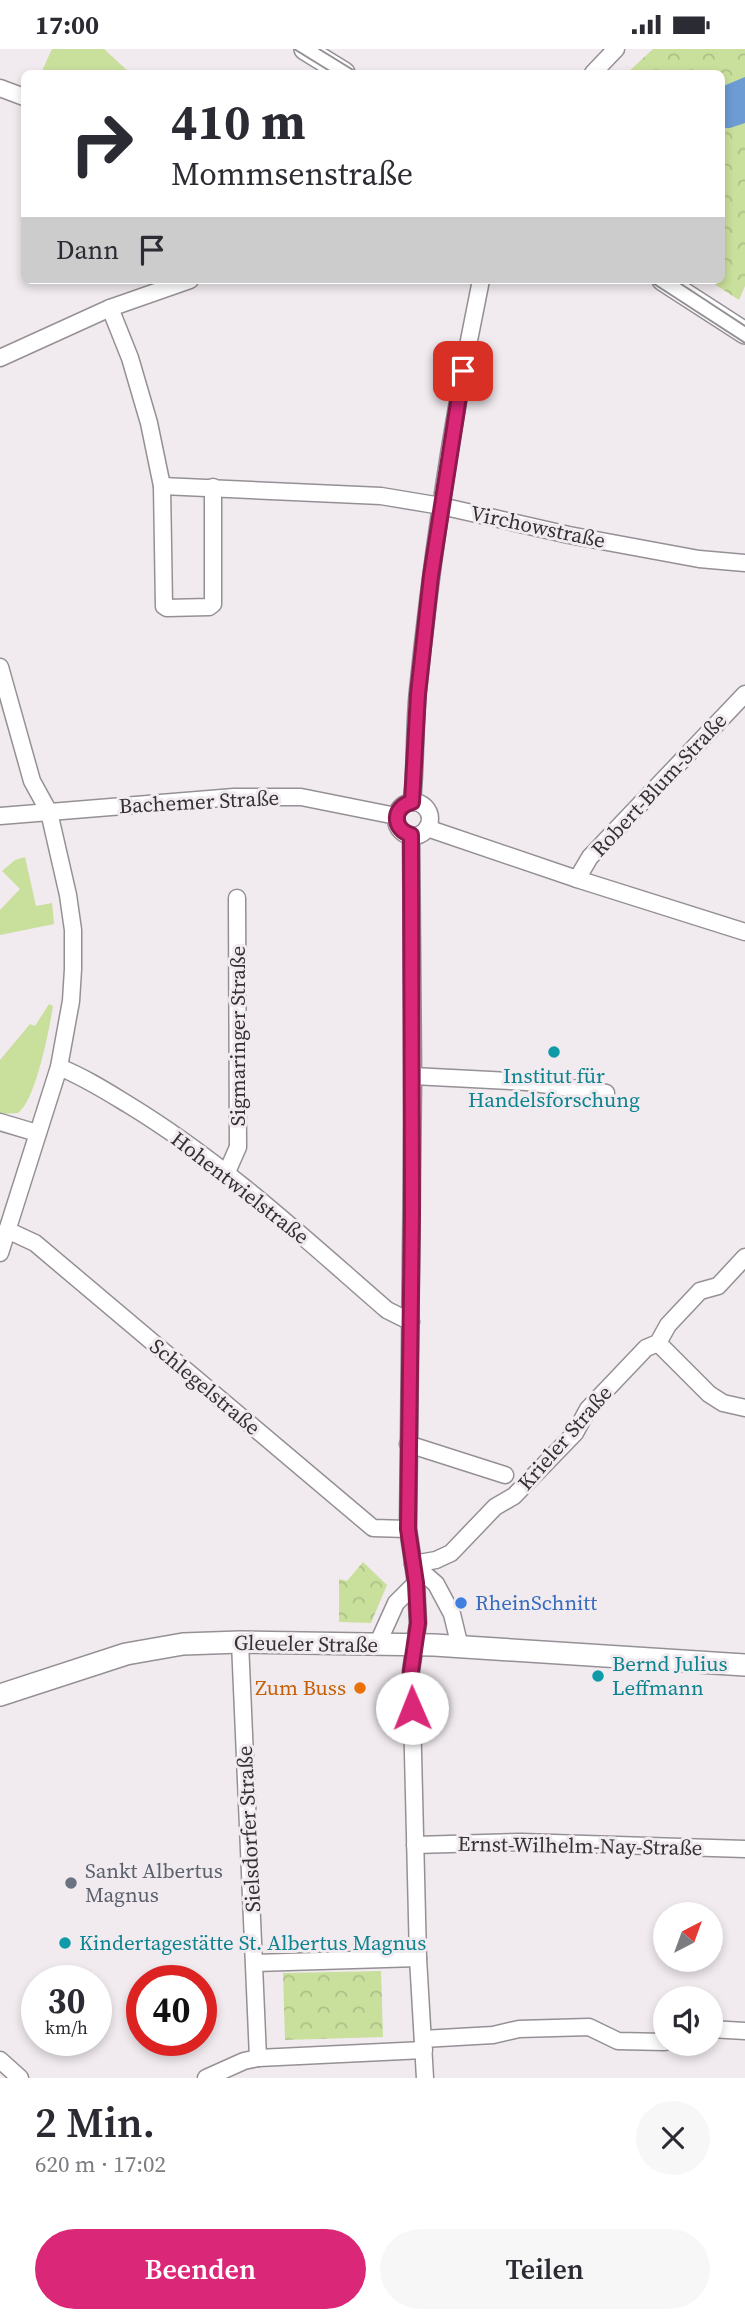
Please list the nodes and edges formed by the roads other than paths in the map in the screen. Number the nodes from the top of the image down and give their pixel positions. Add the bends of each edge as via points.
1 (305, 49) edge
2 (616, 49) edge
3 (339, 70) edge
4 (596, 70) edge
5 (0, 88) edge
6 (21, 96) edge
7 (179, 284) edge
8 (480, 284) edge
9 (669, 284) edge
10 (110, 308) junction
11 (745, 334) edge
12 (0, 358) edge
13 (162, 486) junction
14 (213, 487) junction
15 (441, 506) junction
16 (745, 563) edge
17 (0, 667) edge
18 (745, 694) edge
19 (412, 802) junction
20 (49, 812) junction
21 (0, 816) edge
22 (396, 816) junction
23 (427, 828) junction
24 (411, 835) junction
25 (577, 879) junction
26 (237, 898) dead end
27 (745, 932) edge
28 (59, 1067) junction
29 (413, 1076) junction
30 (606, 1093) dead end
31 (0, 1122) edge
32 (37, 1133) junction
33 (227, 1172) junction
34 (7, 1230) junction
35 (0, 1253) edge
36 (745, 1257) edge
37 (411, 1322) junction
38 (658, 1343) junction
39 (745, 1408) edge
40 (408, 1444) junction
41 (505, 1475) dead end
42 (408, 1529) junction
43 (413, 1564) junction
44 (416, 1583) junction
45 (240, 1642) junction
46 (377, 1645) junction
47 (414, 1645) junction
48 (460, 1647) junction
49 (745, 1665) edge
50 (0, 1695) edge
51 (415, 1845) junction
52 (745, 1849) edge
53 (418, 1958) junction
54 (255, 1963) junction
55 (723, 2030) edge
56 (745, 2031) edge
57 (653, 2042) edge
58 (424, 2044) junction
59 (258, 2057) junction
60 (0, 2060) edge
61 (20, 2078) edge
62 (205, 2078) edge
63 (425, 2078) edge

1 - 3 main road
2 - 4 street
5 - 6 street
7 - 10 street
8 - 15 street
9 - 11 main road
10 - 12 street
10 - 13 street via 149,423
13 - 14 street, Virchowstraße
13 - 14 street via 167,608 213,604
14 - 15 street, Virchowstraße via 381,496
15 - 16 street, Virchowstraße via 569,535
15 - 19 street via 418,694
17 - 20 street via 32,781
18 - 25 street, Robert-Blum-Straße via 590,857
19 - 22 street via 402,806
19 - 23 street via 429,813
20 - 21 street, Bachemer Straße
20 - 22 street, Bachemer Straße via 234,797 301,797
20 - 28 street via 73,930 71,1001
22 - 24 street via 398,826
23 - 24 street
23 - 25 street
24 - 29 street
25 - 27 street
26 - 33 street, Sigmaringer Straße via 238,1147
28 - 32 street
28 - 33 street, Hohentwielstraße via 145,1115
29 - 30 street via 527,1082
29 - 37 street
31 - 32 street
32 - 34 street
33 - 37 street, Hohentwielstraße via 387,1310
34 - 35 street
34 - 42 street, Schlegelstraße via 36,1243 373,1528
36 - 38 street, Krieler Straße via 718,1286 700,1291 668,1325
37 - 40 street
38 - 39 street via 709,1394
38 - 43 street, Krieler Straße via 646,1348 588,1409 575,1433 536,1474 495,1507 451,1553
40 - 41 street
40 - 42 street
42 - 43 street
43 - 44 street
43 - 48 street via 436,1584 452,1615
44 - 46 street via 396,1603
44 - 47 street
45 - 46 main road, Gleueler Straße
45 - 50 main road, Gleueler Straße via 183,1644 126,1654
45 - 54 street, Sielsdorfer Straße
46 - 47 main road, Gleueler Straße
47 - 48 main road, Gleueler Straße
47 - 51 street
48 - 49 main road, Gleueler Straße
51 - 52 street, Ernst-Wilhelm-Nay-Straße via 521,1842
51 - 53 street
53 - 54 street
53 - 58 street
54 - 59 street, Sielsdorfer Straße
55 - 56 street
57 - 58 street via 618,2041 589,2027 519,2029
58 - 59 street
58 - 63 street
59 - 62 street
60 - 61 street

